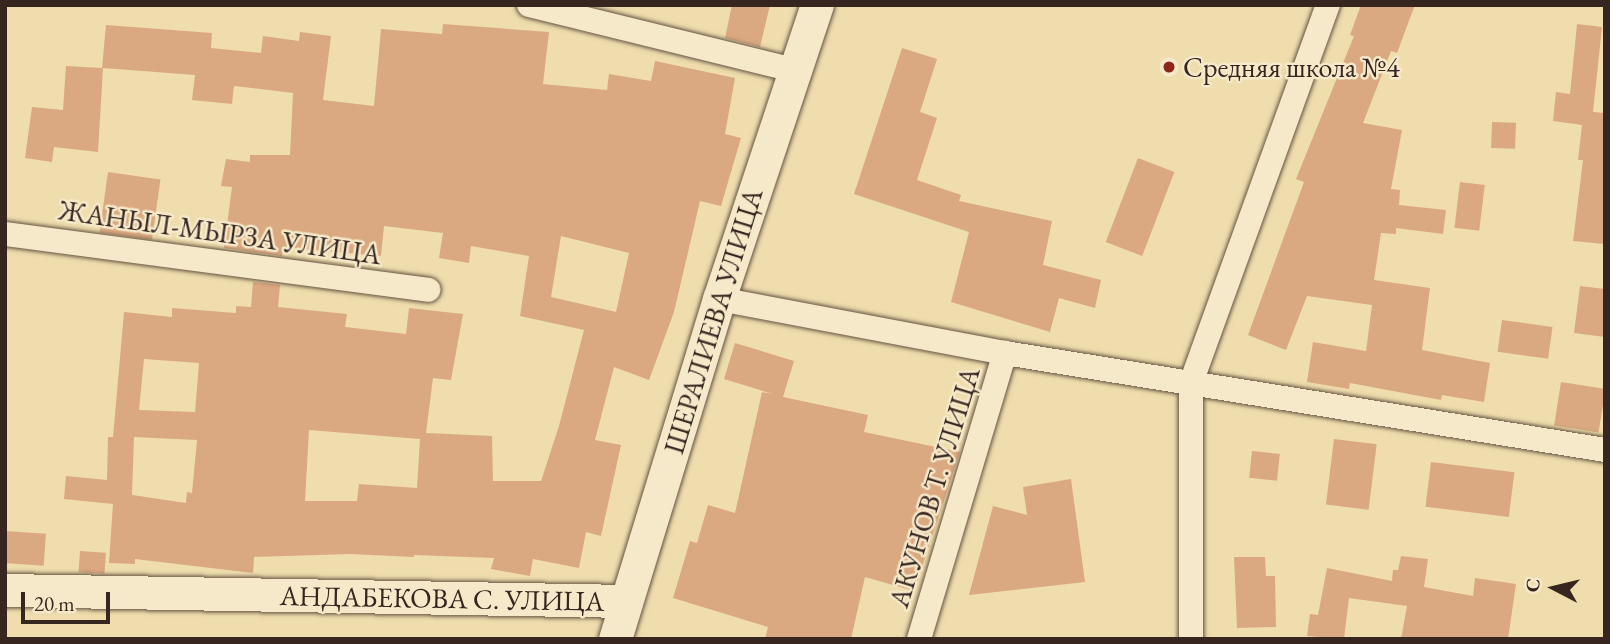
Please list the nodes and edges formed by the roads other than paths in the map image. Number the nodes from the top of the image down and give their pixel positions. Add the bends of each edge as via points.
1 (529, 5) edge
2 (817, 5) edge
3 (1328, 5) edge
4 (793, 70) junction
5 (5, 234) edge
6 (428, 290) dead end
7 (719, 299) junction
8 (1005, 353) junction
9 (1191, 383) junction
10 (1605, 450) edge
11 (5, 590) edge
12 (626, 601) junction
13 (615, 639) edge
14 (919, 639) edge
15 (1191, 639) edge

1 - 4 street
2 - 4 street, ШЕРАЛИЕВА УЛИЦА
3 - 9 street
4 - 7 street, ШЕРАЛИЕВА УЛИЦА
5 - 6 street, ЖАНЫЛ-МЫРЗА УЛИЦА
7 - 8 street
7 - 12 street, ШЕРАЛИЕВА УЛИЦА
8 - 9 street
8 - 14 street, АКУНОВ Т. УЛИЦА
9 - 10 street
9 - 15 street
11 - 12 street, АНДАБЕКОВА С. УЛИЦА
12 - 13 street, ШЕРАЛИЕВА УЛИЦА

